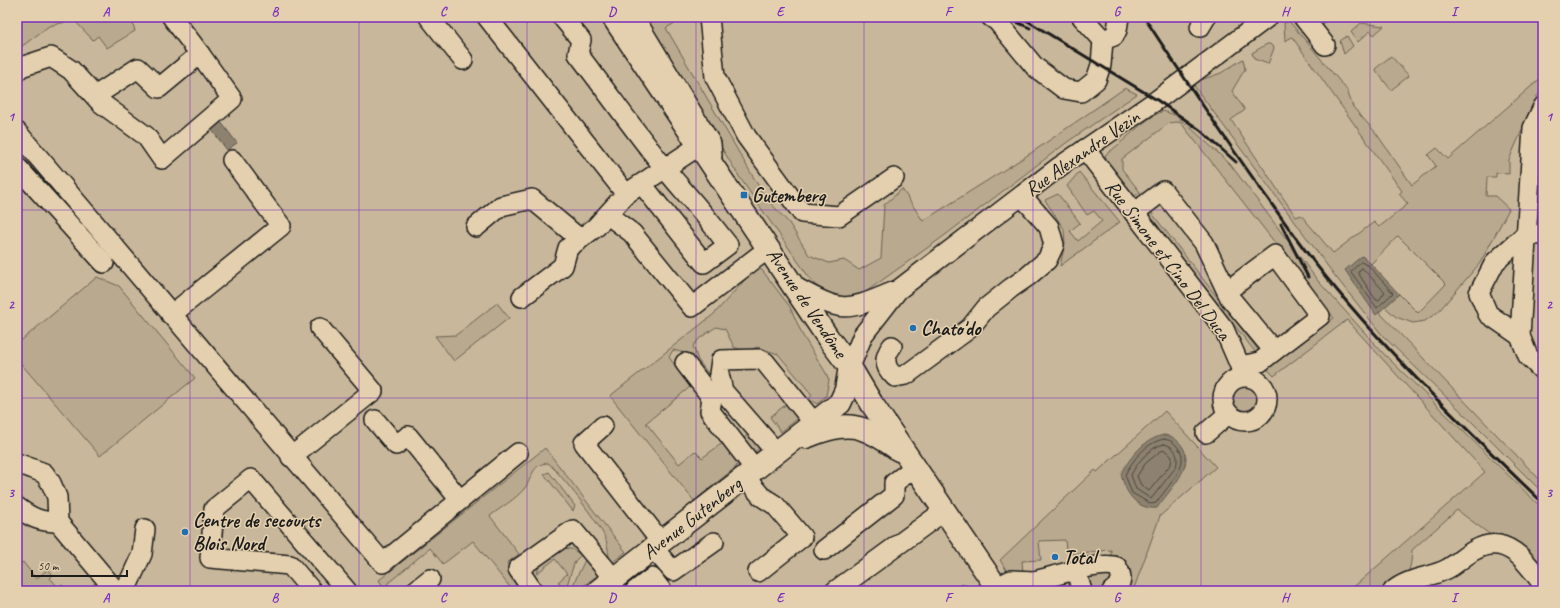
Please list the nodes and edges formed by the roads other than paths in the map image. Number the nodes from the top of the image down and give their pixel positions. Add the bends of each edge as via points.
1 (172, 17) edge
2 (429, 17) edge
3 (487, 17) edge
4 (562, 17) edge
5 (613, 17) edge
6 (634, 17) edge
7 (709, 17) edge
8 (991, 17) edge
9 (1082, 17) edge
10 (1119, 17) edge
11 (1268, 17) edge
12 (1303, 17) edge
13 (1103, 40) junction
14 (1325, 45) dead end
15 (200, 54) junction
16 (464, 60) dead end
17 (17, 71) edge
18 (95, 96) junction
19 (1543, 107) edge
20 (17, 132) edge
21 (700, 145) junction
22 (1085, 149) junction
23 (232, 160) dead end
24 (713, 164) junction
25 (666, 168) junction
26 (17, 169) edge
27 (894, 178) dead end
28 (642, 184) junction
29 (626, 194) junction
30 (1022, 196) junction
31 (1134, 213) junction
32 (608, 214) junction
33 (476, 227) dead end
34 (1535, 234) edge
35 (580, 239) junction
36 (769, 248) junction
37 (104, 263) dead end
38 (704, 263) junction
39 (718, 286) junction
40 (797, 288) junction
41 (898, 290) junction
42 (1227, 291) junction
43 (522, 297) dead end
44 (171, 315) junction
45 (320, 328) dead end
46 (1520, 336) junction
47 (892, 346) dead end
48 (1274, 351) junction
49 (685, 363) dead end
50 (850, 367) junction
51 (1241, 371) junction
52 (1543, 371) edge
53 (1228, 414) junction
54 (375, 420) dead end
55 (814, 423) junction
56 (603, 426) dead end
57 (1206, 433) dead end
58 (781, 449) junction
59 (518, 453) dead end
60 (291, 457) junction
61 (17, 463) edge
62 (915, 467) junction
63 (750, 473) junction
64 (460, 500) junction
65 (17, 507) edge
66 (944, 511) junction
67 (58, 522) junction
68 (145, 529) dead end
69 (714, 542) dead end
70 (657, 545) junction
71 (824, 550) dead end
72 (1076, 571) junction
73 (758, 572) dead end
74 (1058, 576) junction
75 (430, 578) dead end
76 (1543, 585) edge
77 (1037, 586) edge
78 (604, 587) edge
79 (998, 589) edge
80 (116, 591) edge
81 (125, 591) edge
82 (312, 591) edge
83 (347, 591) edge
84 (415, 591) edge
85 (533, 591) edge
86 (635, 591) edge
87 (662, 591) edge
88 (835, 591) edge
89 (1068, 591) edge
90 (1082, 591) edge
91 (1112, 591) edge
92 (1393, 591) edge

1 - 15 street
2 - 16 street
3 - 29 street
4 - 25 street via 580,40 578,54
5 - 21 main road, Avenue de Vendôme
6 - 24 street via 711,144
7 - 27 street via 715,77 746,136 802,214 839,216
8 - 13 street via 1035,67 1064,89 1081,92 1096,80 1101,65
9 - 13 street
10 - 13 street via 1114,36
11 - 22 street, Rue Alexandre Vezin via 1157,100
12 - 14 street
15 - 18 street via 159,88 138,68
15 - 18 street via 232,99 162,159 146,136
17 - 18 street via 21,67 51,57 71,70
19 - 34 street via 1533,128
20 - 44 street
21 - 24 main road, Avenue de Vendôme
21 - 25 street
22 - 30 street, Rue Alexandre Vezin
22 - 31 street, Rue Simone et Cino Del Duca
23 - 44 street via 281,226
24 - 36 main road, Avenue de Vendôme
25 - 28 street
25 - 38 street via 728,244
26 - 37 street
28 - 29 street
28 - 38 street
29 - 32 street
30 - 41 street, Rue Alexandre Vezin
30 - 47 street via 1049,227 1054,245 1047,260 1028,278 986,308 970,328 906,375 895,377 889,371 885,362
31 - 42 street via 1163,191 1204,243
31 - 51 street, Rue Simone et Cino Del Duca via 1224,330
32 - 35 street
32 - 39 street via 632,233 692,307
33 - 35 street via 501,206 532,199
34 - 46 street
34 - 46 street via 1495,262 1479,293 1488,314
35 - 43 street via 568,248 563,266
36 - 39 street
36 - 40 main road, Avenue de Vendôme
38 - 39 street via 702,264
40 - 41 street, Rue Alexandre Vezin via 826,304 846,308 856,307
40 - 50 main road, Avenue de Vendôme via 828,338
41 - 50 street, Rue Alexandre Vezin via 863,335
42 - 48 street
42 - 48 street via 1274,255 1320,316
44 - 60 street
45 - 60 street via 374,390
46 - 52 street via 1528,356
48 - 51 street via 1260,362
49 - 63 street via 712,398 710,411
50 - 55 main road, Avenue Gutenberg via 846,390 840,403
50 - 62 main road, Avenue de Vendôme
51 - 53 street via 1225,388 1222,401
51 - 53 street via 1262,385 1267,399 1266,406 1256,418 1249,420 1234,418
53 - 57 street
54 - 64 street via 396,445 408,436
55 - 58 main road, Avenue Gutenberg
55 - 58 street via 765,362 759,359 721,360 719,374 723,391
56 - 70 street via 584,443
58 - 62 main road, Avenue Gutenberg via 824,429 843,425 861,428 881,437 903,453
58 - 63 main road, Avenue Gutenberg
59 - 64 street
60 - 64 street via 383,563
61 - 67 street via 44,473 51,483 57,497
62 - 66 main road, Avenue de Vendôme
62 - 71 street via 894,483 894,495
63 - 70 main road, Avenue Gutenberg
63 - 73 street via 761,496 775,505 802,537
65 - 67 street via 29,517 43,522
66 - 79 main road, Avenue de Vendôme
66 - 88 street
67 - 80 street
68 - 81 street via 142,554
69 - 70 street via 673,571
70 - 78 main road, Avenue Gutenberg
72 - 74 street
72 - 90 street
72 - 91 street via 1098,565 1111,564 1118,567 1122,579 1120,585
74 - 77 street
74 - 89 street
75 - 84 street
76 - 92 street via 1517,552 1503,545 1487,545 1447,569 1401,584
77 - 79 street via 1011,580
78 - 85 street via 573,530 518,569
82 - 83 street via 290,565 210,558 214,509 251,479
86 - 87 street via 652,578

